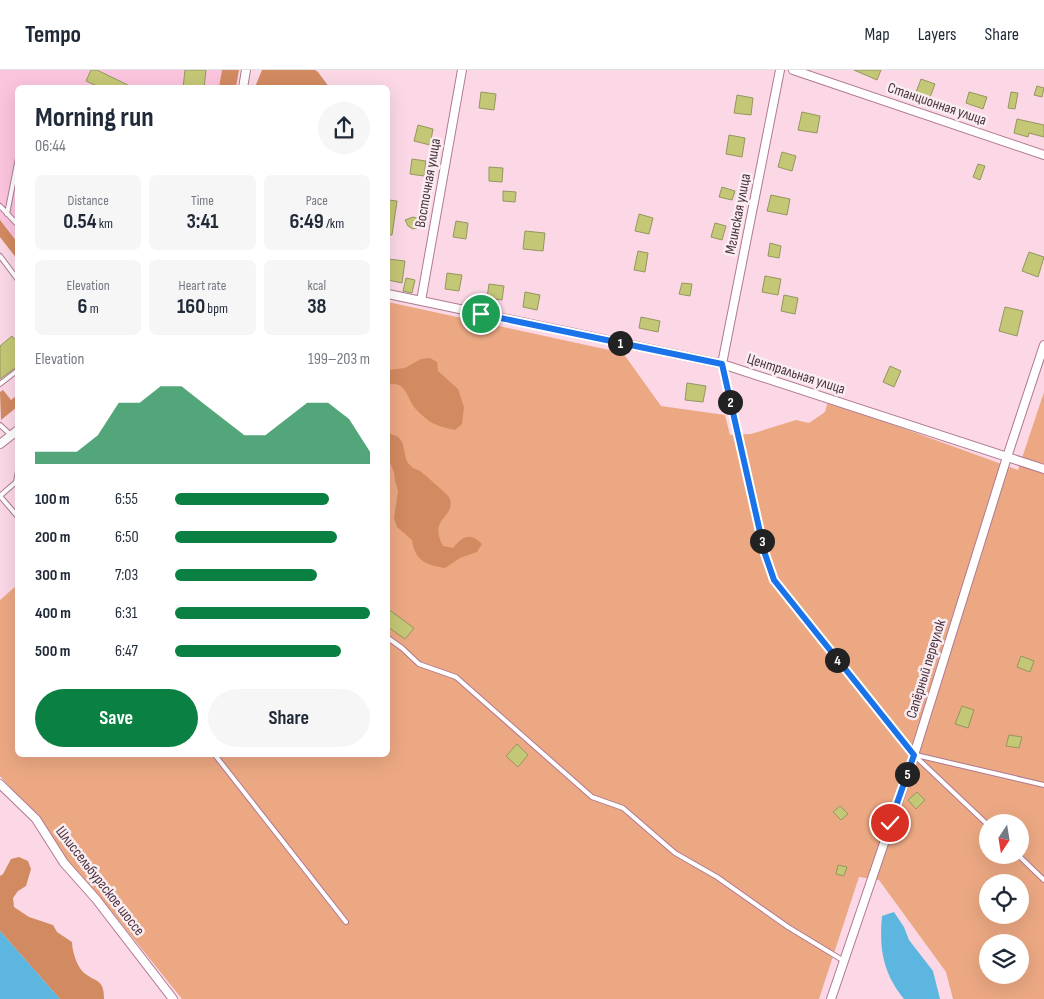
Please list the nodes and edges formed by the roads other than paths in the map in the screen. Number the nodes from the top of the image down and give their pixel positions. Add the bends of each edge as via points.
1 (246, 70) edge
2 (462, 70) edge
3 (780, 70) edge
4 (793, 70) edge
5 (244, 85) edge
6 (1044, 155) edge
7 (15, 173) edge
8 (0, 206) edge
9 (7, 214) junction
10 (15, 222) edge
11 (0, 256) edge
12 (15, 276) edge
13 (390, 294) edge
14 (421, 301) junction
15 (1044, 345) edge
16 (722, 364) junction
17 (15, 372) edge
18 (0, 384) edge
19 (0, 425) edge
20 (14, 432) edge
21 (0, 444) edge
22 (1007, 457) junction
23 (1044, 469) edge
24 (15, 483) edge
25 (0, 496) edge
26 (15, 514) edge
27 (390, 639) edge
28 (914, 755) junction
29 (218, 757) edge
30 (0, 784) edge
31 (1044, 784) edge
32 (979, 817) edge
33 (1027, 864) edge
34 (1044, 880) edge
35 (346, 922) dead end
36 (844, 961) junction
37 (173, 999) edge
38 (830, 999) edge

1 - 5 street
2 - 14 street, Восточная улица
3 - 16 street, Мгинская улица
4 - 6 street, Станционная улица
7 - 9 lane
8 - 9 lane
9 - 10 lane
11 - 12 lane
13 - 14 street, Центральная улица
14 - 16 street, Центральная улица
15 - 22 street, Сапёрный переулок
16 - 22 street, Центральная улица
16 - 28 lane via 765,554 774,580
17 - 18 lane
19 - 20 lane
20 - 21 street
22 - 23 street, Центральная улица
22 - 28 street, Сапёрный переулок
24 - 25 lane
25 - 26 lane
27 - 36 lane via 419,664 456,677 592,797 623,808 675,852
28 - 31 lane
28 - 32 lane
28 - 36 street, Сапёрный переулок
29 - 35 lane
30 - 37 street, Шлиссельбургское шоссе via 36,819 64,863
33 - 34 lane
36 - 38 street, Сапёрный переулок

